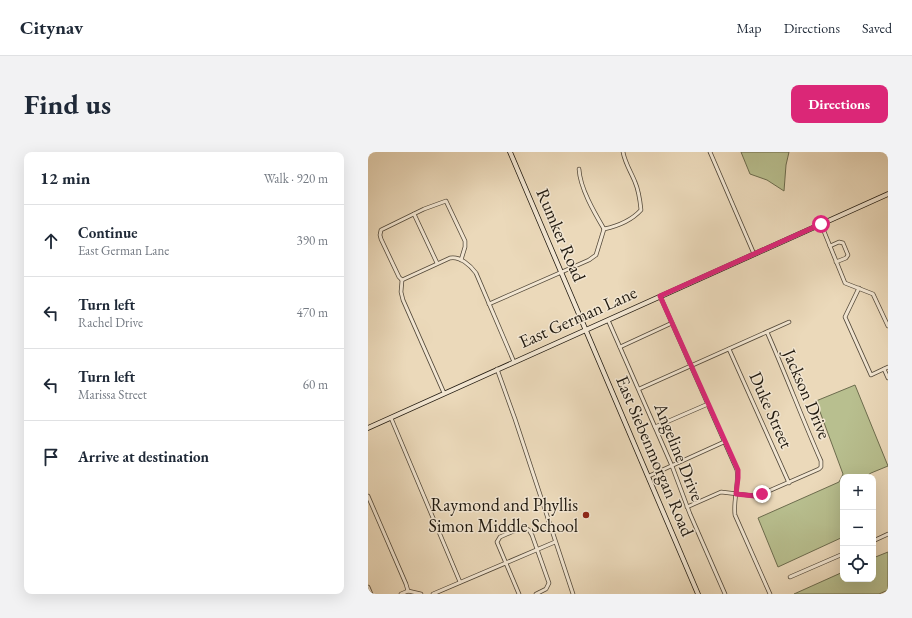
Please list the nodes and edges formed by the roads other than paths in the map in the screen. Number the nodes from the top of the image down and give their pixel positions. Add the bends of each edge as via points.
1 (510, 152) edge
2 (624, 152) edge
3 (710, 152) edge
4 (579, 169) dead end
5 (888, 194) edge
6 (414, 214) junction
7 (821, 224) junction
8 (604, 229) junction
9 (830, 246) junction
10 (754, 254) junction
11 (461, 260) junction
12 (836, 262) junction
13 (437, 263) junction
14 (561, 272) junction
15 (402, 280) junction
16 (859, 288) junction
17 (660, 296) junction
18 (490, 304) junction
19 (608, 320) junction
20 (789, 322) dead end
21 (672, 323) junction
22 (888, 326) edge
23 (586, 329) junction
24 (767, 332) junction
25 (620, 347) junction
26 (729, 349) junction
27 (514, 362) junction
28 (691, 366) junction
29 (888, 367) edge
30 (497, 369) junction
31 (884, 369) junction
32 (888, 378) edge
33 (639, 389) junction
34 (444, 393) junction
35 (708, 404) junction
36 (391, 418) junction
37 (655, 427) junction
38 (368, 428) edge
39 (724, 442) junction
40 (672, 466) junction
41 (649, 476) junction
42 (789, 483) junction
43 (736, 494) junction
44 (368, 496) edge
45 (687, 507) junction
46 (888, 534) edge
47 (876, 540) edge
48 (555, 542) junction
49 (537, 549) junction
50 (840, 555) edge
51 (505, 562) junction
52 (790, 577) dead end
53 (460, 582) junction
54 (368, 587) edge
55 (408, 591) junction
56 (371, 594) edge
57 (401, 594) edge
58 (421, 594) edge
59 (433, 594) edge
60 (519, 594) edge
61 (536, 594) edge
62 (573, 594) edge
63 (698, 594) edge
64 (725, 594) edge
65 (770, 594) edge

1 - 14 street, Rumker Road
2 - 8 street via 641,210 634,218
3 - 10 street
4 - 8 street via 580,179
5 - 7 street, East German Lane
6 - 11 street via 446,201 465,241
6 - 13 street
6 - 15 street via 383,228 380,235 398,277
7 - 9 street
7 - 10 street, East German Lane
8 - 14 street via 596,255
9 - 12 street
9 - 12 street via 843,242 848,255
10 - 17 street, East German Lane
11 - 13 street via 453,257
11 - 18 street via 471,266 476,273
12 - 16 street via 845,283
13 - 15 street
14 - 18 street
14 - 23 street, Rumker Road
15 - 34 street via 403,300
16 - 22 street via 873,294
16 - 31 street via 845,317 871,375
17 - 19 street, East German Lane
17 - 21 street
18 - 27 street
19 - 23 street, East German Lane
19 - 25 street, Angeline Drive
20 - 24 street
21 - 25 street
21 - 28 street
23 - 27 street, East German Lane
23 - 41 street, East Siebenmorgan Road
24 - 26 street
24 - 42 street, Jackson Drive via 821,460 819,470
25 - 33 street, Angeline Drive
26 - 28 street
26 - 42 street, Duke Street
27 - 30 street, East German Lane
28 - 33 street
28 - 35 street
29 - 31 street
30 - 34 street, East German Lane
30 - 48 street
31 - 32 street
33 - 37 street, Angeline Drive
34 - 36 street, East German Lane
35 - 37 street
35 - 39 street
36 - 38 street, East German Lane
36 - 53 street
37 - 40 street, Angeline Drive
39 - 40 street
39 - 43 street via 738,470
40 - 41 street
40 - 45 street, Angeline Drive
41 - 63 street, East Siebenmorgan Road
42 - 43 street via 755,496
43 - 45 street via 722,492
43 - 65 street via 735,515
44 - 55 street
45 - 64 street, Angeline Drive
46 - 47 street
48 - 49 street
48 - 62 street
49 - 51 street
49 - 51 street via 529,530 520,528 498,539
49 - 61 street via 549,583 546,589
50 - 52 street
51 - 53 street
51 - 60 street
53 - 59 street
54 - 56 street
55 - 57 street
55 - 58 street

